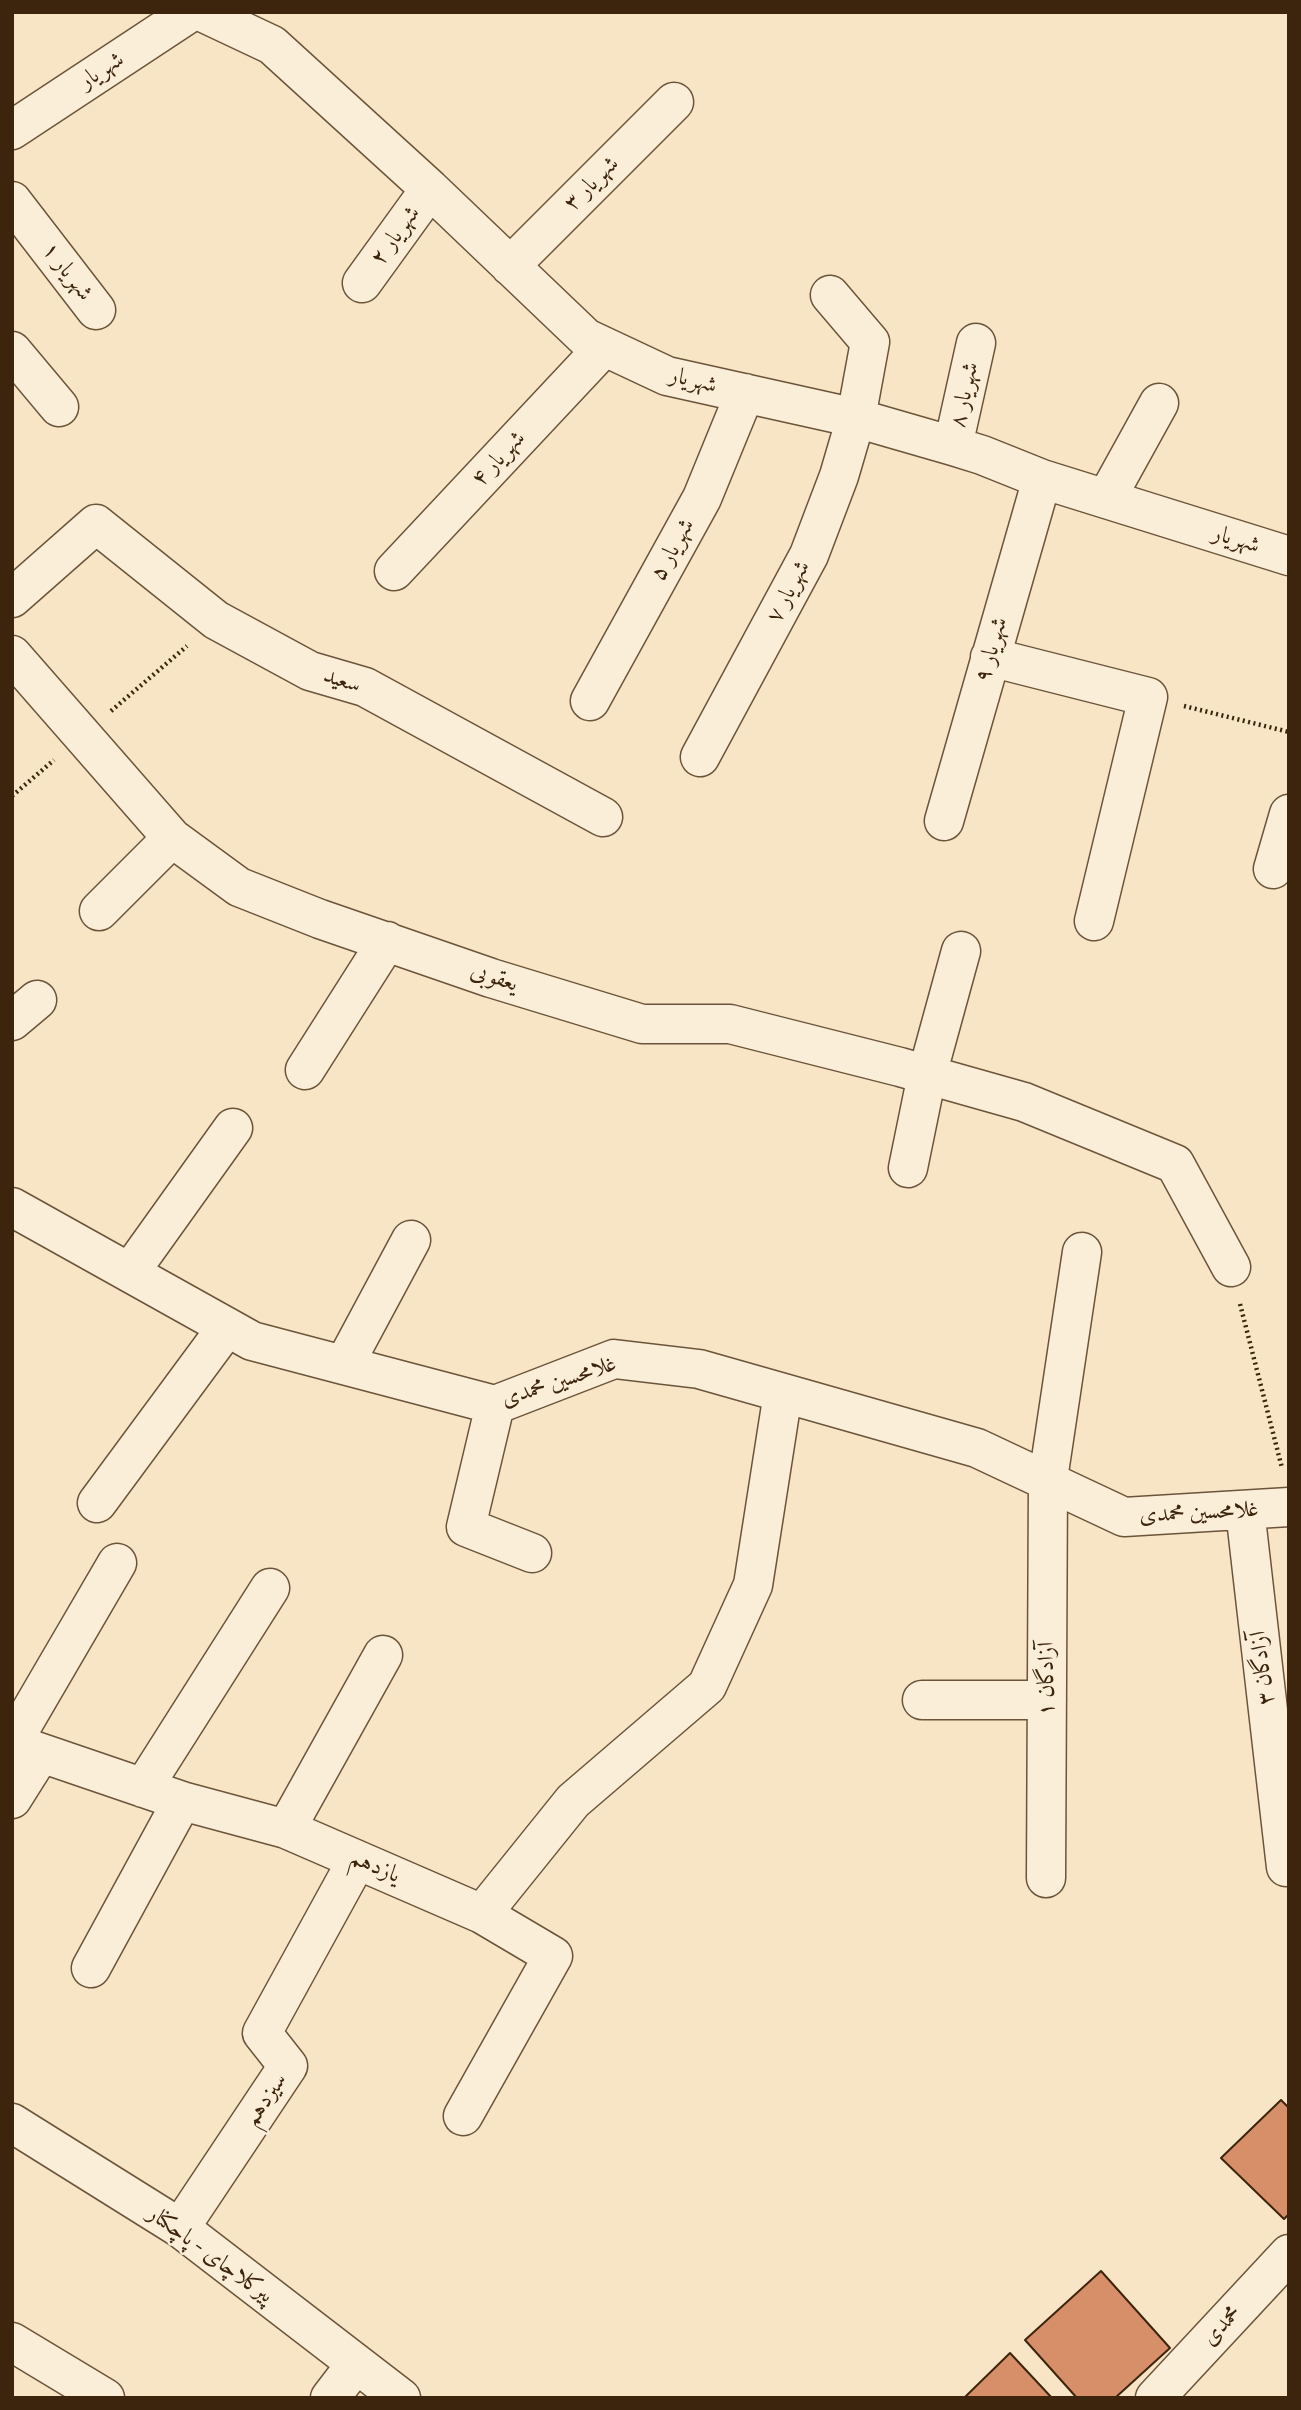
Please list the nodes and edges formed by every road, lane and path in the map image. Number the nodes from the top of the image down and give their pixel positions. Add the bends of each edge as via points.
1 (191, 12) edge
2 (202, 12) edge
3 (674, 102) dead end
4 (12, 130) edge
5 (430, 189) junction
6 (12, 201) edge
7 (510, 266) junction
8 (362, 283) dead end
9 (830, 295) dead end
10 (96, 310) dead end
11 (976, 343) dead end
12 (604, 347) junction
13 (12, 351) edge
14 (745, 393) junction
15 (1159, 403) dead end
16 (59, 407) dead end
17 (856, 418) junction
18 (953, 446) junction
19 (1042, 479) junction
20 (1106, 499) junction
21 (1289, 556) edge
22 (394, 571) dead end
23 (12, 598) edge
24 (12, 654) edge
25 (990, 657) junction
26 (1148, 697) junction
27 (590, 701) dead end
28 (1289, 732) edge
29 (700, 757) dead end
30 (1289, 814) edge
31 (603, 817) dead end
32 (944, 821) dead end
33 (172, 838) junction
34 (1273, 869) dead end
35 (99, 911) dead end
36 (1094, 921) dead end
37 (387, 941) junction
38 (961, 951) dead end
39 (306, 1070) dead end
40 (927, 1075) junction
41 (233, 1128) dead end
42 (908, 1168) dead end
43 (18, 1223) edge
44 (411, 1240) dead end
45 (1082, 1252) dead end
46 (1231, 1266) joint
47 (130, 1272) junction
48 (227, 1327) junction
49 (344, 1365) junction
50 (783, 1393) junction
51 (495, 1405) junction
52 (1282, 1469) dead end
53 (1048, 1479) junction
54 (97, 1503) dead end
55 (1289, 1507) edge
56 (1245, 1510) junction
57 (532, 1553) dead end
58 (117, 1563) dead end
59 (270, 1588) dead end
60 (383, 1655) dead end
61 (1047, 1699) junction
62 (922, 1700) dead end
63 (22, 1746) edge
64 (143, 1788) junction
65 (12, 1799) edge
66 (182, 1801) junction
67 (286, 1829) junction
68 (357, 1860) junction
69 (1286, 1867) dead end
70 (1046, 1878) dead end
71 (482, 1914) junction
72 (92, 1968) dead end
73 (463, 2116) dead end
74 (12, 2123) edge
75 (180, 2228) junction
76 (1289, 2255) edge
77 (12, 2342) edge
78 (356, 2364) junction
79 (105, 2398) edge
80 (330, 2398) edge
81 (401, 2398) edge
82 (1155, 2398) edge

1 - 4 street, شهریار
2 - 5 street, شهریار via 272,45
3 - 7 street, شهریار ۳
5 - 7 street, شهریار
5 - 8 street, شهریار ۲
6 - 10 street, شهریار ۱
7 - 12 street, شهریار via 586,338
9 - 17 street, شهریار ۷ via 870,342
11 - 18 street, شهریار ۸
12 - 14 street, شهریار via 667,376
12 - 22 street, شهریار ۴
13 - 16 street
14 - 17 street, شهریار
14 - 27 street, شهریار ۵ via 702,498
15 - 20 street
17 - 18 street, شهریار
17 - 29 street, شهریار ۷ via 809,555
18 - 19 street, شهریار
19 - 20 street, شهریار
19 - 25 street, شهریار ۹
20 - 21 street, شهریار
23 - 31 street, سعید via 96,524 216,620 310,671 365,687
24 - 33 street, یعقوبی
25 - 26 street
25 - 32 street, شهریار ۹
26 - 28 path
26 - 36 street
30 - 34 street
33 - 35 street
33 - 37 street, یعقوبی via 239,887
37 - 39 street
37 - 40 street, یعقوبی via 642,1024 730,1024
38 - 40 street
40 - 42 street
40 - 46 street, یعقوبی via 1024,1102 1175,1164
41 - 47 street
43 - 47 street, غلامحسین محمدی
44 - 49 street
45 - 53 street, آزادگان ۱
46 - 52 path
47 - 48 street, غلامحسین محمدی
48 - 49 street, غلامحسین محمدی via 252,1341
48 - 54 street
49 - 51 street, غلامحسین محمدی
50 - 51 street, غلامحسین محمدی via 699,1369 614,1359
50 - 53 street, غلامحسین محمدی via 977,1448
50 - 71 street via 753,1586 707,1686 573,1801
51 - 57 street via 466,1527
53 - 56 street, غلامحسین محمدی via 1124,1517
53 - 61 street, آزادگان ۱
55 - 56 street, غلامحسین محمدی
56 - 69 street, آزادگان ۳
58 - 63 street
59 - 64 street
60 - 67 street
61 - 62 street
61 - 70 street, آزادگان ۱
63 - 64 street, یازدهم
63 - 65 street
64 - 66 street, یازدهم
66 - 67 street, یازدهم
66 - 72 street
67 - 68 street, یازدهم
68 - 71 street, یازدهم
68 - 75 street, سیزدهم via 262,2033 288,2066
71 - 73 street, یازدهم via 553,1956
74 - 75 street, پیرکلاچای - پاچکنار
75 - 78 street, پیرکلاچای - پاچکنار
76 - 82 street, محمدی
77 - 79 street
78 - 80 street
78 - 81 street, پیرکلاچای - پاچکنار

